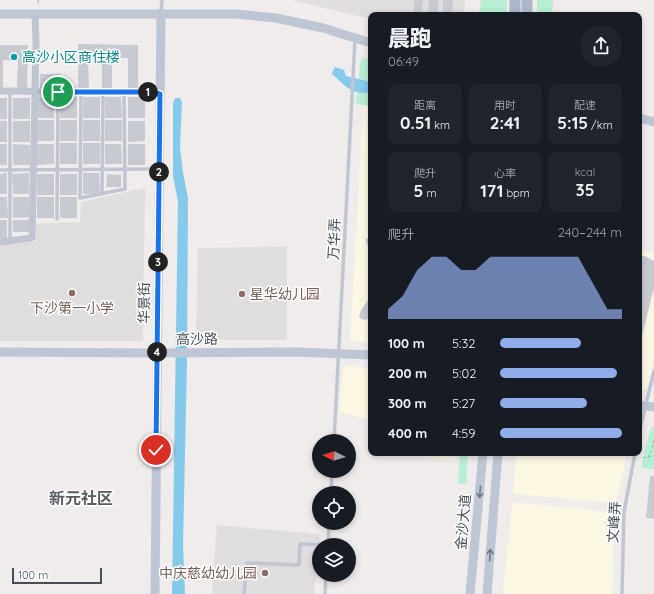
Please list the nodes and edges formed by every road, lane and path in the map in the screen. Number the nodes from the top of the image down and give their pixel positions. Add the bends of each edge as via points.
1 (162, 0) edge
2 (515, 0) edge
3 (527, 0) edge
4 (515, 12) edge
5 (527, 12) edge
6 (161, 13) junction
7 (0, 14) edge
8 (35, 14) junction
9 (356, 38) junction
10 (368, 41) edge
11 (10, 90) junction
12 (0, 91) edge
13 (34, 91) junction
14 (103, 91) junction
15 (58, 92) junction
16 (80, 92) junction
17 (124, 92) junction
18 (160, 94) junction
19 (642, 119) edge
20 (654, 122) edge
21 (103, 169) junction
22 (124, 169) junction
23 (159, 169) junction
24 (0, 170) edge
25 (10, 170) junction
26 (34, 170) junction
27 (56, 170) junction
28 (80, 170) junction
29 (102, 194) junction
30 (57, 219) dead end
31 (10, 241) junction
32 (0, 242) edge
33 (0, 352) edge
34 (157, 353) junction
35 (339, 353) junction
36 (368, 355) edge
37 (654, 371) edge
38 (646, 406) edge
39 (642, 421) edge
40 (334, 434) edge
41 (654, 440) edge
42 (483, 456) edge
43 (498, 456) edge
44 (634, 456) edge
45 (654, 456) edge
46 (648, 457) junction
47 (643, 458) dead end
48 (312, 544) edge
49 (326, 582) edge
50 (155, 594) edge
51 (244, 594) edge
52 (325, 594) edge
53 (470, 594) edge
54 (487, 594) edge
55 (622, 594) edge

1 - 6 lane
2 - 4 main road
3 - 5 main road
6 - 8 street
6 - 9 street via 235,14 276,18
6 - 18 street, 华景街
7 - 8 street
8 - 13 street
9 - 10 street
9 - 35 lane, 万华弄
11 - 12 street
11 - 13 street
11 - 25 lane
13 - 15 street
13 - 26 street
14 - 16 street
14 - 17 street
14 - 21 lane
15 - 16 street
15 - 27 lane
16 - 28 lane
17 - 18 street
17 - 22 lane
18 - 23 street, 华景街
19 - 20 street
21 - 22 lane
21 - 28 lane
21 - 29 lane
22 - 23 lane
22 - 29 lane via 124,189
23 - 34 street, 华景街
24 - 25 lane
25 - 26 lane
25 - 31 lane
26 - 27 lane
26 - 31 street via 32,238
27 - 28 lane
27 - 30 lane
28 - 29 lane via 80,198
31 - 32 street
33 - 34 street, 高沙路
34 - 35 street, 高沙路
34 - 50 street, 华景街
35 - 36 street, 高沙路
35 - 40 lane, 万华弄
37 - 38 lane
38 - 39 lane
41 - 46 path
42 -> 53 street, 金沙大道
54 -> 43 street, 金沙大道
44 - 55 lane, 文峰弄 via 624,512
45 - 46 path
46 - 47 path
48 - 51 lane via 300,544 299,565 247,563
49 - 52 lane

